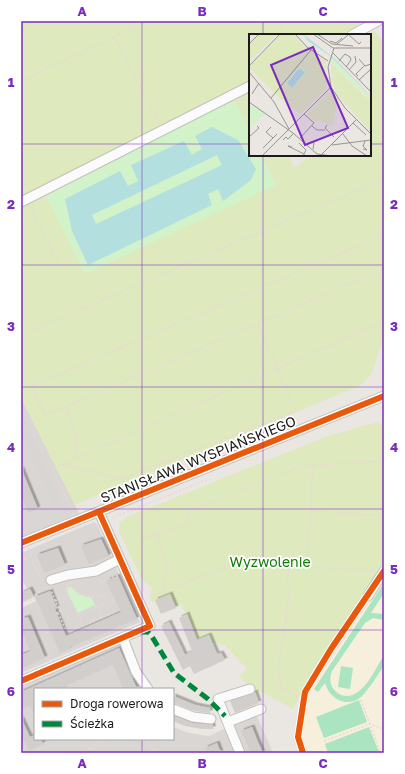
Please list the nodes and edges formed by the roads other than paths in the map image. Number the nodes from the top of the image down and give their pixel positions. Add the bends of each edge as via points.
1 (378, 21) edge
2 (384, 28) edge
3 (354, 34) edge
4 (249, 87) edge
5 (24, 200) edge
6 (384, 396) edge
7 (99, 512) junction
8 (21, 543) edge
9 (120, 559) junction
10 (381, 571) edge
11 (49, 582) road end
12 (368, 596) dead end
13 (123, 638) junction
14 (21, 681) edge
15 (147, 688) edge
16 (250, 688) dead end
17 (174, 709) edge
18 (261, 709) dead end
19 (211, 719) dead end
20 (228, 722) junction
21 (240, 753) edge

1 - 2 street
1 - 3 street
4 - 5 street
6 - 7 street, STANISŁAWA WYSPIAŃSKIEGO
7 - 8 street, STANISŁAWA WYSPIAŃSKIEGO
7 - 9 street
9 - 11 street via 96,571
9 - 13 street via 150,626
10 - 12 street
13 - 14 street
13 - 15 street via 136,672
16 - 20 street via 218,699
17 - 19 street via 193,717
18 - 20 street
20 - 21 street

